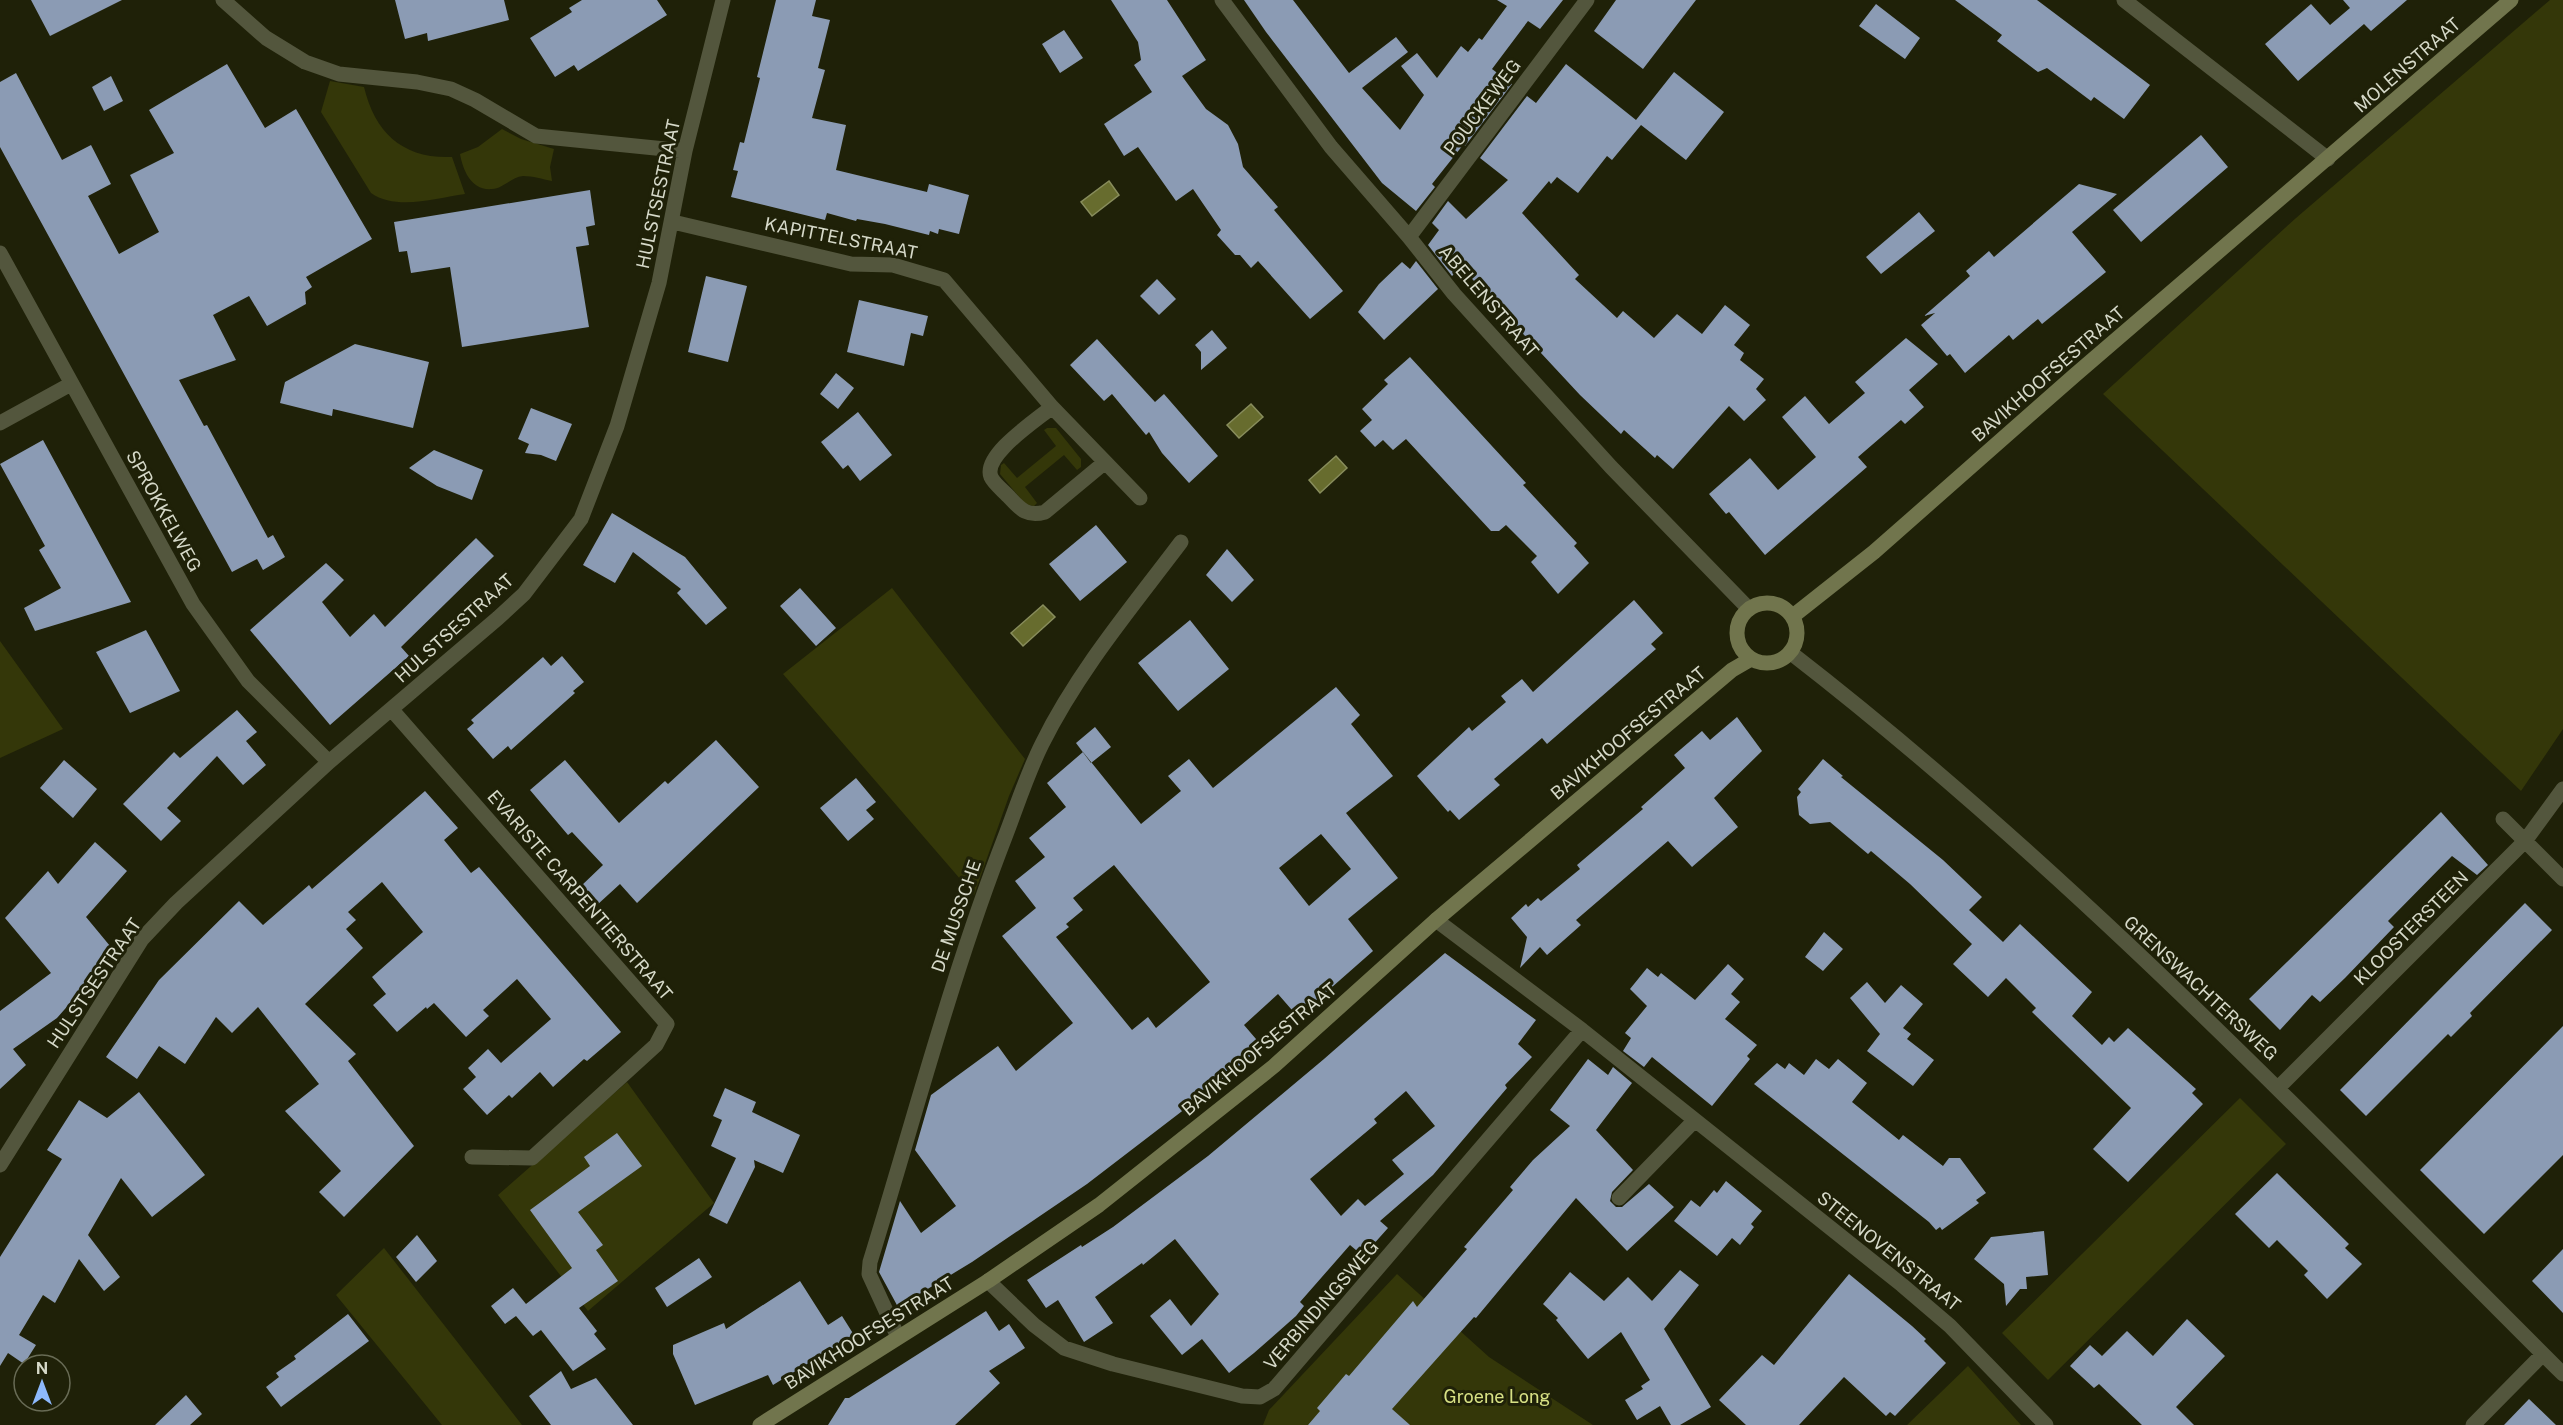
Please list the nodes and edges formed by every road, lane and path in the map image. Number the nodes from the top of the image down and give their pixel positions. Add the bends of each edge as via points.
1 (223, 0) edge
2 (723, 0) edge
3 (1222, 0) edge
4 (1587, 0) edge
5 (2124, 0) edge
6 (2511, 0) edge
7 (685, 151) junction
8 (2328, 159) junction
9 (673, 222) junction
10 (1409, 237) junction
11 (0, 253) edge
12 (71, 384) junction
13 (1052, 407) junction
14 (0, 423) edge
15 (1104, 463) junction
16 (1140, 498) dead end
17 (1181, 542) dead end
18 (1749, 609) junction
19 (1793, 616) junction
20 (1791, 653) junction
21 (1750, 659) junction
22 (392, 710) junction
23 (329, 762) junction
24 (2563, 789) edge
25 (2503, 819) dead end
26 (2525, 841) junction
27 (2563, 879) edge
28 (1436, 920) junction
29 (1582, 1030) junction
30 (2278, 1088) junction
31 (1695, 1120) junction
32 (472, 1156) dead end
33 (0, 1165) edge
34 (1619, 1198) dead end
35 (988, 1281) junction
36 (898, 1337) junction
37 (2543, 1354) junction
38 (2563, 1374) edge
39 (760, 1425) edge
40 (2046, 1425) edge
41 (2473, 1425) edge

1 - 7 street via 266,38 305,62 339,74 451,89 536,135
2 - 7 street, HULSTSESTRAAT
3 - 10 street, ABELENSTRAAT via 1331,147
4 - 10 street, POUCKEWEG
5 - 8 street
6 - 8 street, MOLENSTRAAT
7 - 9 street, HULSTSESTRAAT
8 - 19 street, BAVIKHOOFSESTRAAT via 1874,552
9 - 13 street, KAPITTELSTRAAT via 851,264 893,265 944,280
9 - 22 street, HULSTSESTRAAT via 631,382 581,519 524,594
10 - 18 street, ABELENSTRAAT via 1454,294 1570,422
11 - 12 street, SPROKKELWEG
12 - 14 street
12 - 23 street, SPROKKELWEG via 194,604 248,681
13 - 15 street, KAPITTELSTRAAT
13 - 15 street via 998,452 991,464 991,477 1023,512 1045,512
15 - 16 street, KAPITTELSTRAAT
17 - 36 street, DE MUSSCHE via 1088,667 1042,743 987,884 943,1015 870,1262 869,1274
18 - 19 street via 1773,603
18 - 21 street via 1742,616 1737,634
19 - 20 street via 1798,628
20 - 21 street via 1772,664
20 - 30 street, GRENSWACHTERSWEG via 2024,847
21 - 28 street, BAVIKHOOFSESTRAAT via 1732,670
22 - 23 street, HULSTSESTRAAT
22 - 32 street, EVARISTE CARPENTIERSTRAAT via 667,1024 656,1045 532,1158
23 - 33 street, HULSTSESTRAAT via 142,939
24 - 26 street, KLOOSTERSTEEN
25 - 26 street
26 - 27 street
26 - 30 street, KLOOSTERSTEEN
28 - 29 street, STEENOVENSTRAAT
28 - 35 street, BAVIKHOOFSESTRAAT via 1274,1066 1099,1205
29 - 31 street, STEENOVENSTRAAT
29 - 35 street, VERBINDINGSWEG via 1274,1389 1260,1397 1113,1364 1064,1348
30 - 37 street, GRENSWACHTERSWEG
31 - 34 street
31 - 40 street, STEENOVENSTRAAT via 1950,1326
35 - 36 street, BAVIKHOOFSESTRAAT
36 - 39 street, BAVIKHOOFSESTRAAT
37 - 38 street, GRENSWACHTERSWEG
37 - 41 street

